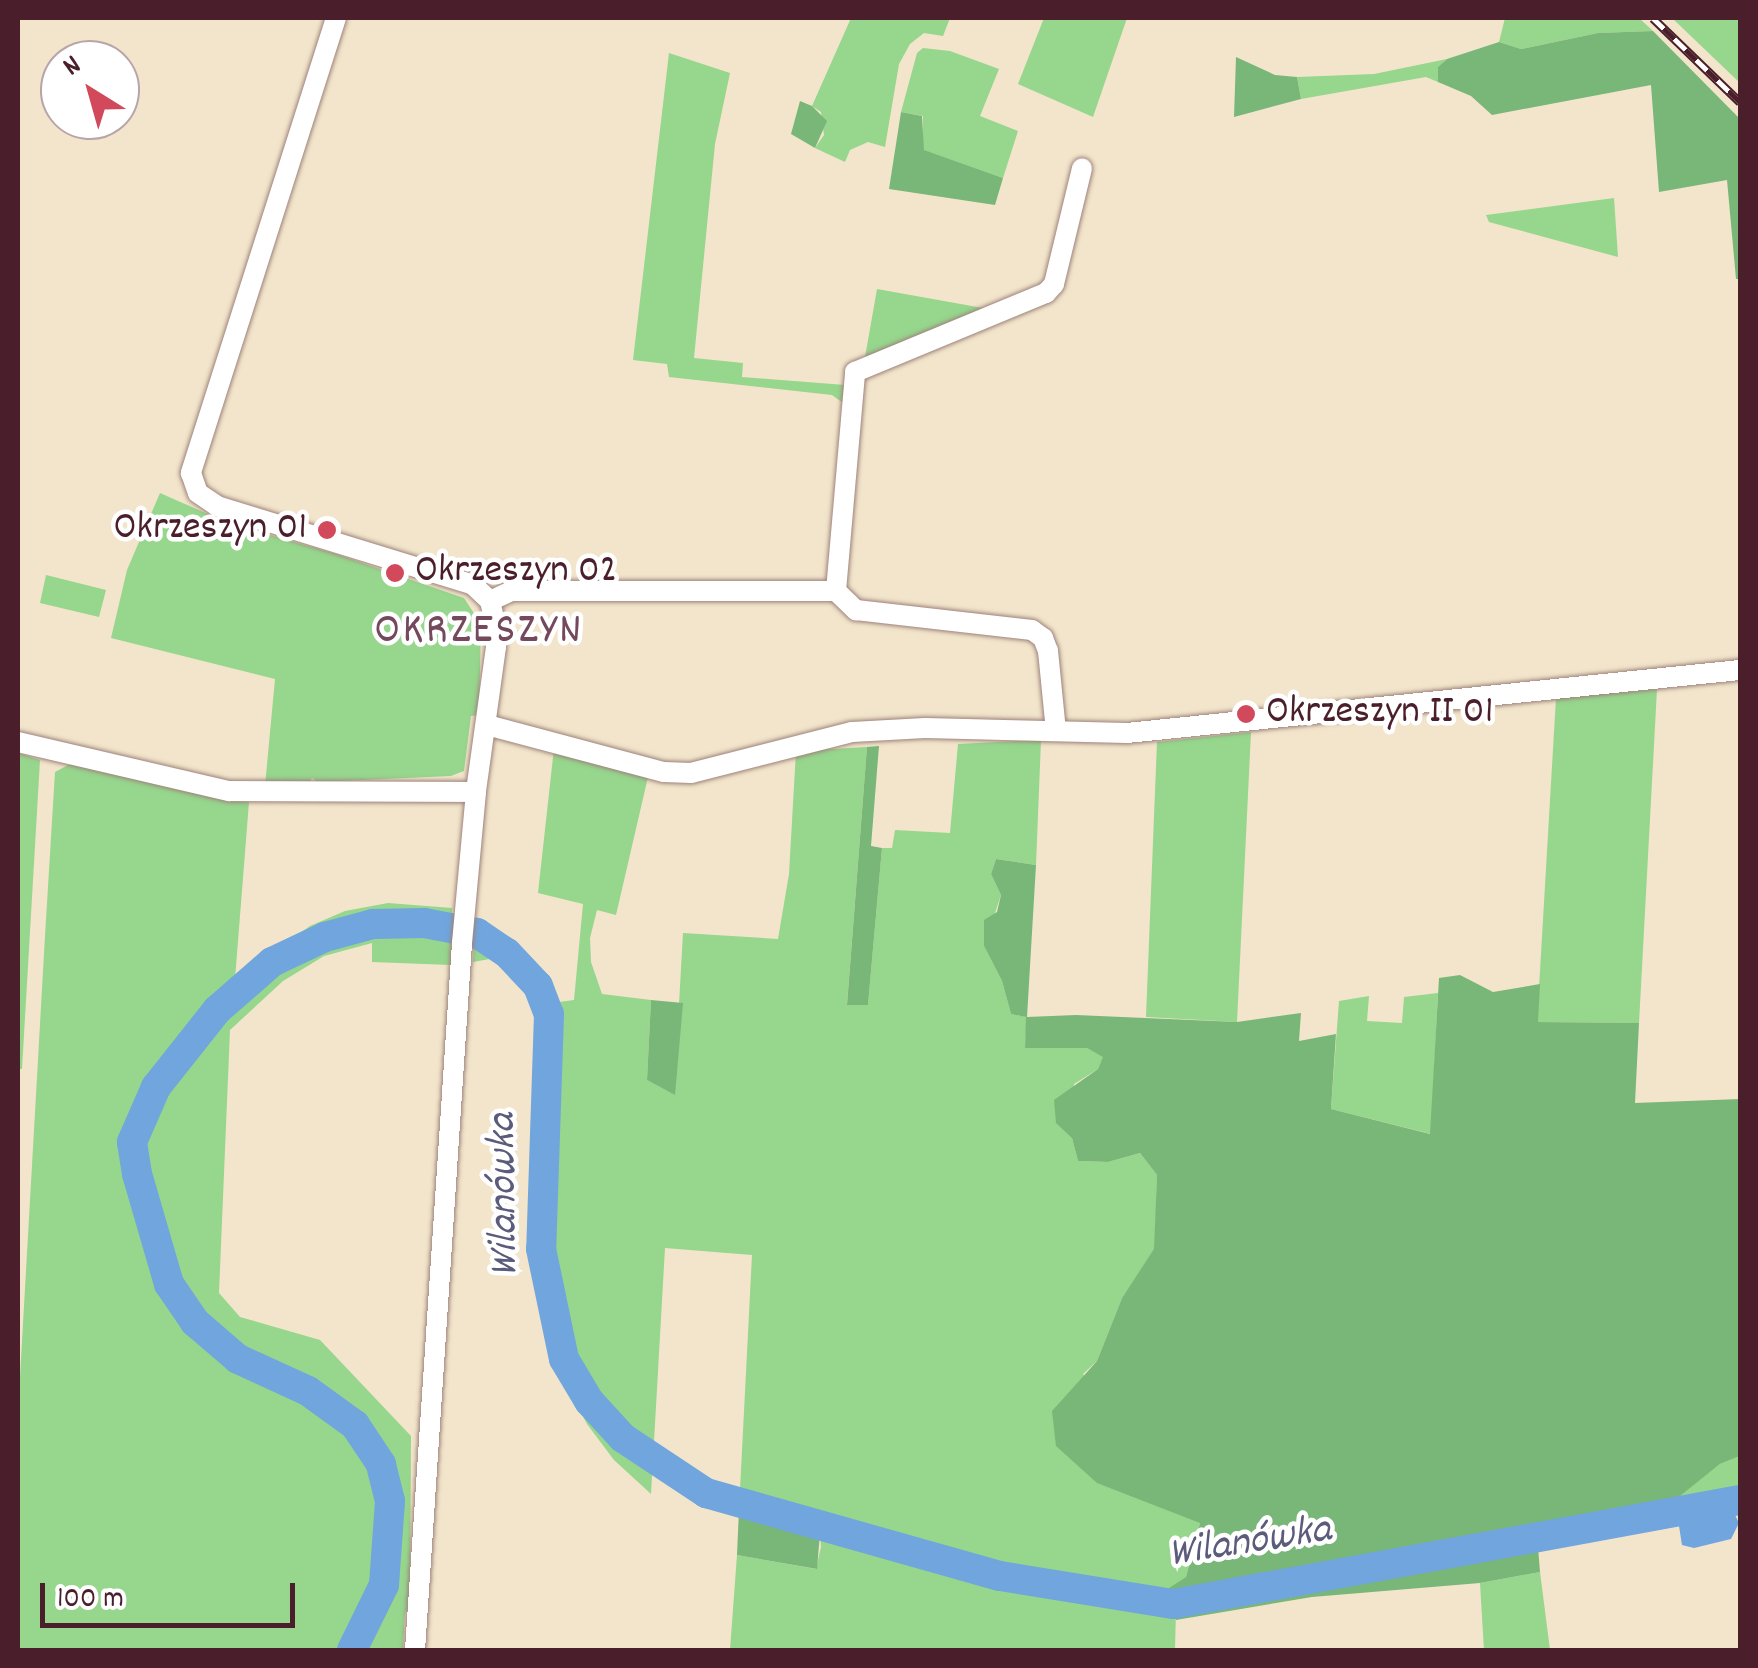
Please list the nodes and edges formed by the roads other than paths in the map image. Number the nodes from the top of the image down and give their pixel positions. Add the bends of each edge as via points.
1 (336, 18) edge
2 (1082, 168) dead end
3 (836, 591) junction
4 (490, 602) junction
5 (1740, 670) edge
6 (488, 725) junction
7 (1056, 731) junction
8 (18, 742) edge
9 (476, 792) junction
10 (415, 1650) edge

1 - 4 street via 191,464 192,481 218,506 472,585
2 - 3 street via 1054,284 1046,292 855,372
3 - 4 street via 510,591
3 - 7 street via 856,610 1037,633 1048,651
4 - 6 street via 496,647
5 - 7 street via 1256,722 1127,733
6 - 7 street via 674,774 852,732
6 - 9 street
8 - 9 street via 229,792
9 - 10 street

